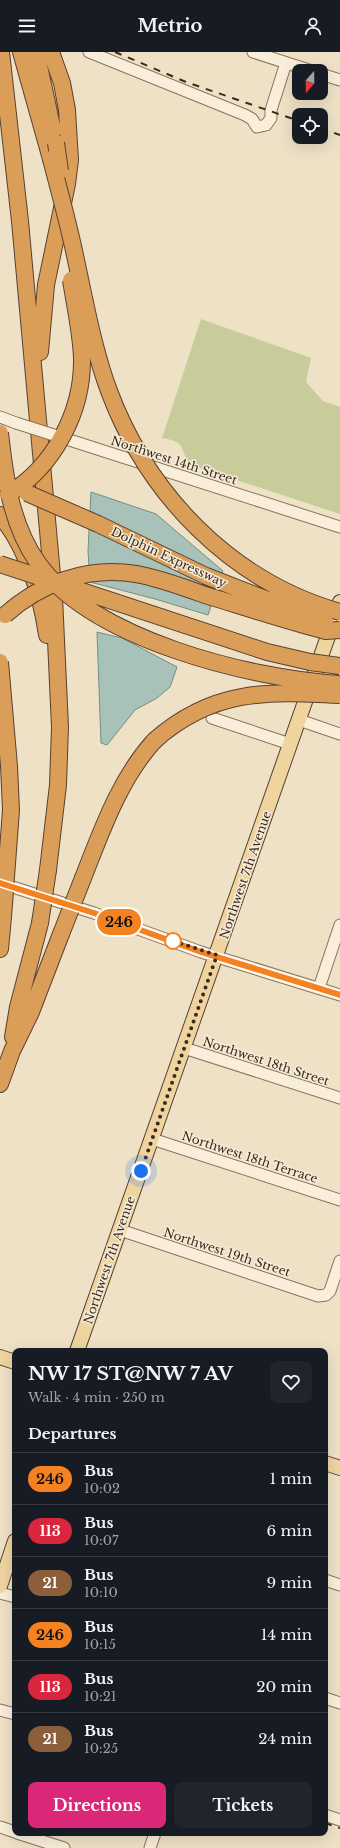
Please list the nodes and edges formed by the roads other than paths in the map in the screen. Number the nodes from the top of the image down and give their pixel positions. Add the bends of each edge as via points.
1 (36, 52) edge
2 (51, 52) edge
3 (89, 52) edge
4 (253, 52) edge
5 (1, 54) edge
6 (22, 57) edge
7 (286, 63) junction
8 (292, 65) edge
9 (328, 76) edge
10 (340, 80) edge
11 (67, 215) junction
12 (34, 364) junction
13 (0, 417) edge
14 (0, 433) edge
15 (0, 482) edge
16 (0, 499) edge
17 (0, 515) edge
18 (340, 527) edge
19 (0, 564) edge
20 (340, 602) edge
21 (340, 612) edge
22 (0, 620) edge
23 (340, 626) edge
24 (340, 630) edge
25 (0, 662) edge
26 (340, 666) edge
27 (58, 676) junction
28 (340, 684) edge
29 (340, 695) edge
30 (212, 718) dead end
31 (299, 720) junction
32 (340, 734) edge
33 (290, 744) junction
34 (0, 883) edge
35 (340, 925) edge
36 (0, 949) edge
37 (217, 955) junction
38 (319, 988) junction
39 (340, 995) edge
40 (184, 1048) junction
41 (12, 1051) junction
42 (0, 1084) edge
43 (340, 1098) edge
44 (152, 1139) junction
45 (340, 1200) edge
46 (120, 1230) junction
47 (340, 1261) edge
48 (78, 1348) edge
49 (0, 1357) edge
50 (12, 1361) edge
51 (328, 1464) edge
52 (340, 1468) edge
53 (12, 1550) edge
54 (328, 1581) edge
55 (340, 1585) edge
56 (0, 1586) edge
57 (0, 1593) edge
58 (12, 1596) edge
59 (328, 1699) edge
60 (340, 1703) edge
61 (0, 1710) edge
62 (12, 1713) edge
63 (328, 1816) edge
64 (340, 1820) edge
65 (0, 1828) edge
66 (12, 1832) edge
67 (26, 1836) edge
68 (154, 1836) edge
69 (64, 1848) edge
70 (150, 1848) edge

1 - 11 highway, bridge via 56,143
2 - 12 highway via 68,118 70,160 46,285 41,351
3 - 7 street via 245,115 256,124 258,117 270,110
4 - 7 street
5 - 12 highway via 16,176
6 - 11 highway, bridge
7 - 8 street
9 - 10 street
11 - 16 highway, bridge via 70,276 82,349 82,370 77,399 63,435 48,459 21,486
11 - 21 highway, bridge via 83,292 108,389 125,429 151,474 187,518 233,559 280,589
12 - 27 highway via 54,597
13 - 18 street, Northwest 14th Street, bridge
14 - 28 highway, bridge via 8,490 25,543 44,571 77,601 122,628 195,656 264,674
15 - 23 highway, Dolphin Expressway, bridge via 98,524 206,576
17 - 27 highway via 14,535 28,566 42,608 50,662
19 - 26 highway, bridge via 267,652
20 - 31 main road, Northwest 7th Avenue
22 - 24 highway, bridge via 42,588 87,574 119,572 156,579 326,631
25 - 36 highway, bridge via 10,810
27 - 41 highway, bridge via 58,785 48,870 40,923 18,1007
29 - 41 highway, bridge via 276,693 226,700 188,716 154,741 124,784 106,819 31,1012
30 - 33 street
31 - 32 street
31 - 33 main road, Northwest 7th Avenue
33 - 37 main road, Northwest 7th Avenue
34 - 37 street
35 - 38 street
37 - 38 street
37 - 40 main road, Northwest 7th Avenue
38 - 39 street
40 - 43 street, Northwest 18th Street
40 - 44 main road, Northwest 7th Avenue
41 - 42 highway
44 - 45 street, Northwest 18th Terrace
44 - 46 main road, Northwest 7th Avenue
46 - 47 street, Northwest 19th Street via 318,1296 326,1295 330,1291
46 - 48 main road, Northwest 7th Avenue
49 - 50 main road
51 - 52 main road
53 - 56 main road
54 - 55 street
57 - 58 street
59 - 60 street
61 - 62 street
63 - 64 street
65 - 66 street
67 - 69 street
68 - 70 street

